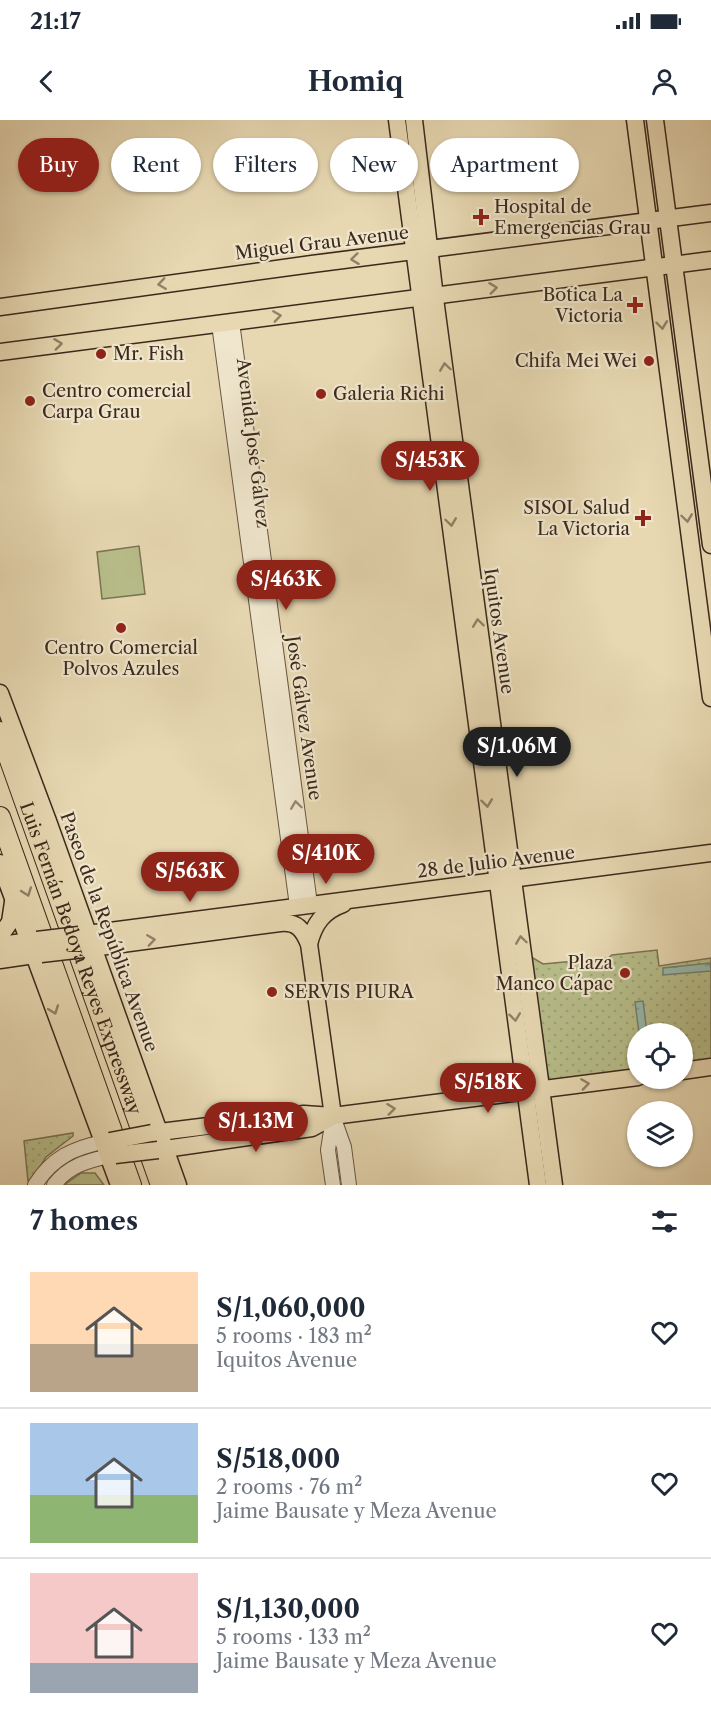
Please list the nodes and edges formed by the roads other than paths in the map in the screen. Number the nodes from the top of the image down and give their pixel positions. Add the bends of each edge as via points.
1 (398, 120) edge
2 (414, 120) edge
3 (635, 120) edge
4 (655, 120) edge
5 (404, 138) edge
6 (413, 138) edge
7 (415, 192) edge
8 (711, 213) edge
9 (667, 221) junction
10 (649, 223) junction
11 (422, 253) junction
12 (672, 260) junction
13 (711, 260) edge
14 (654, 262) junction
15 (427, 293) junction
16 (0, 307) edge
17 (225, 323) junction
18 (0, 352) edge
19 (711, 545) edge
20 (0, 693) edge
21 (711, 699) edge
22 (0, 732) edge
23 (0, 817) edge
24 (711, 853) edge
25 (0, 863) edge
26 (505, 881) junction
27 (12, 898) junction
28 (359, 899) junction
29 (303, 905) junction
30 (280, 923) junction
31 (0, 936) edge
32 (86, 941) junction
33 (309, 944) junction
34 (0, 945) edge
35 (35, 948) junction
36 (0, 960) edge
37 (711, 1067) edge
38 (693, 1069) edge
39 (627, 1078) edge
40 (534, 1091) junction
41 (333, 1116) junction
42 (155, 1133) junction
43 (109, 1149) junction
44 (161, 1149) junction
45 (36, 1185) edge
46 (54, 1185) edge
47 (119, 1185) edge
48 (131, 1185) edge
49 (161, 1185) edge
50 (178, 1185) edge
51 (333, 1185) edge
52 (349, 1185) edge
53 (538, 1185) edge
54 (554, 1185) edge

1 - 5 main road
2 - 6 main road
3 - 10 main road
4 - 9 main road
7 - 11 main road, Iquitos Avenue
8 - 9 main road
9 - 10 main road, Miguel Grau Avenue
9 - 12 main road
10 - 11 main road, Miguel Grau Avenue
10 - 14 main road
11 - 15 main road, Iquitos Avenue
11 -> 16 main road, Miguel Grau Avenue
12 - 13 main road
12 - 14 main road
12 - 19 main road
15 -> 14 main road
14 -> 21 main road
17 -> 15 main road
15 - 26 main road, Iquitos Avenue
18 -> 17 main road
17 - 29 street, Avenida José Gálvez
20 - 32 main road, Paseo de la República Avenue
22 - 49 highway, Luis Fernán Bedoya Reyes Expressway
23 -> 48 highway, Luis Fernán Bedoya Reyes Expressway
24 - 26 main road, 28 de Julio Avenue
25 - 27 main road
26 - 28 main road, 28 de Julio Avenue
26 - 40 main road, Iquitos Avenue
27 - 31 main road via 10,922
27 - 35 main road
28 - 29 main road, 28 de Julio Avenue
28 - 33 main road via 337,906 320,918
29 - 30 main road, 28 de Julio Avenue via 306,914
29 - 32 main road, 28 de Julio Avenue
32 -> 30 main road, 28 de Julio Avenue
30 - 33 main road via 298,926
32 - 35 main road, 28 de Julio Avenue, bridge
32 - 42 main road, Paseo de la República Avenue
33 - 41 main road
34 - 35 main road, 28 de Julio Avenue
35 - 36 main road, 28 de Julio Avenue
35 -> 43 main road
37 - 38 main road
40 -> 39 main road
41 -> 40 main road
40 - 53 main road, Iquitos Avenue
40 - 54 main road, Iquitos Avenue
41 - 42 main road via 304,1114
41 - 44 main road via 312,1128
41 - 51 street via 328,1150
41 - 52 street via 344,1147
42 - 43 main road, bridge
42 - 44 main road, Paseo de la República Avenue
43 - 44 main road, bridge
43 - 45 street via 81,1147 62,1155
43 - 46 street via 73,1167
43 - 47 main road
44 - 50 main road, Paseo de la República Avenue

